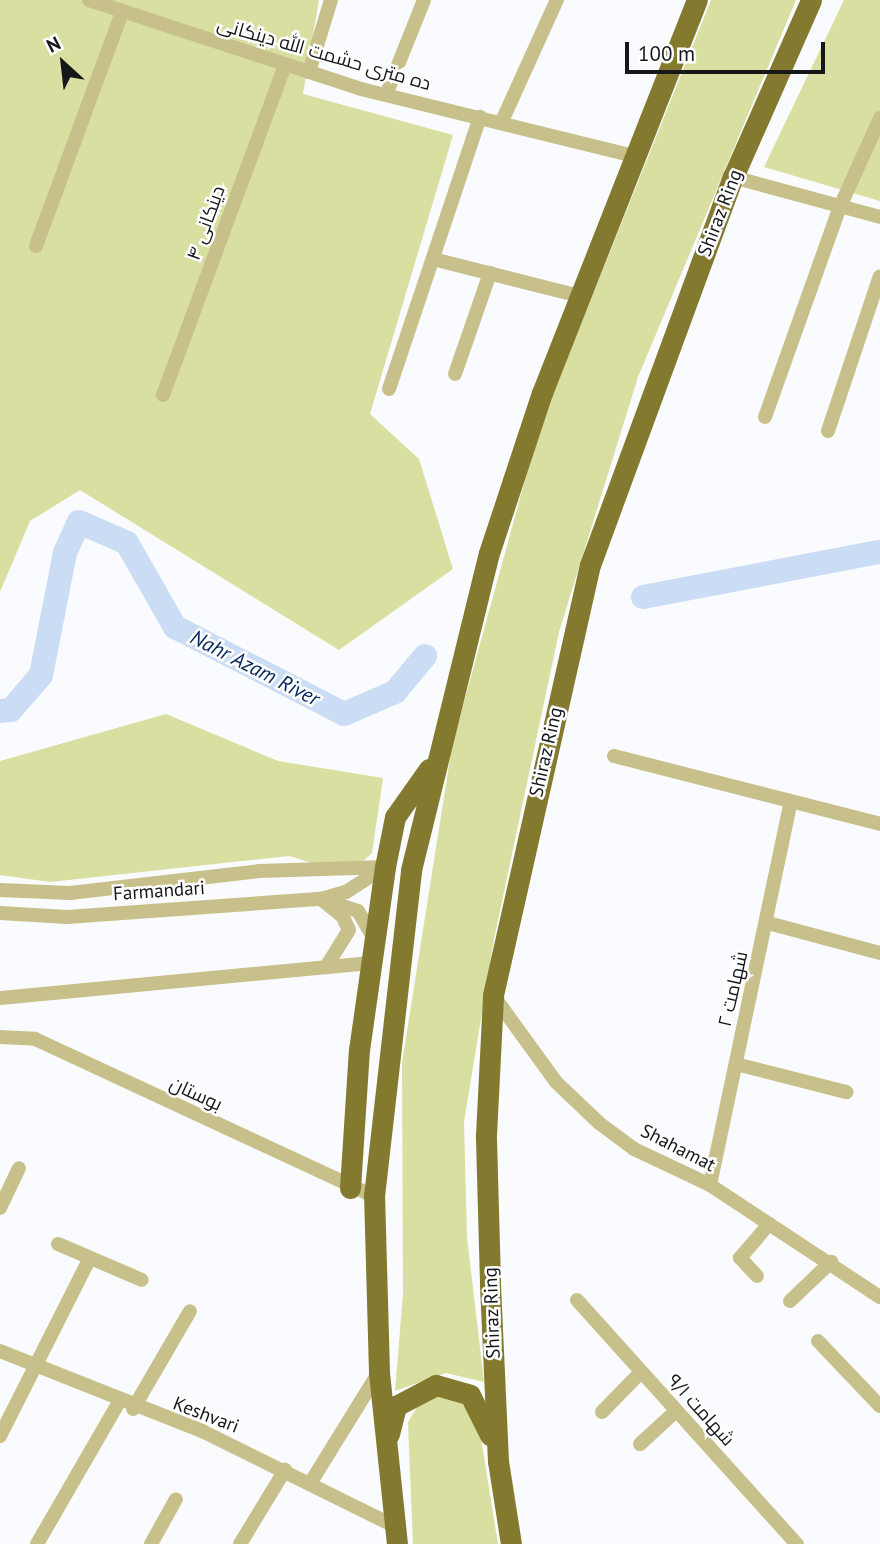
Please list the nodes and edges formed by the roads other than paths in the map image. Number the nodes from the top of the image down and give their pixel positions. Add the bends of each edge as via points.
1 (89, 0) edge
2 (331, 0) edge
3 (424, 0) edge
4 (557, 0) edge
5 (697, 0) edge
6 (811, 0) edge
7 (122, 12) junction
8 (285, 65) junction
9 (309, 72) junction
10 (386, 95) junction
11 (480, 117) junction
12 (880, 118) edge
13 (502, 121) junction
14 (633, 156) junction
15 (733, 177) junction
16 (839, 209) junction
17 (880, 217) edge
18 (36, 246) dead end
19 (437, 260) junction
20 (490, 274) junction
21 (880, 276) edge
22 (579, 296) junction
23 (455, 374) dead end
24 (389, 389) dead end
25 (163, 395) dead end
26 (765, 417) dead end
27 (828, 431) dead end
28 (614, 756) dead end
29 (434, 762) junction
30 (791, 801) junction
31 (880, 824) edge
32 (385, 867) junction
33 (0, 890) edge
34 (321, 899) junction
35 (0, 913) edge
36 (768, 923) junction
37 (374, 939) junction
38 (880, 953) edge
39 (370, 963) junction
40 (326, 967) junction
41 (493, 995) junction
42 (0, 998) edge
43 (0, 1037) edge
44 (736, 1064) junction
45 (846, 1092) dead end
46 (19, 1168) dead end
47 (710, 1185) junction
48 (350, 1188) junction
49 (374, 1196) junction
50 (0, 1208) edge
51 (769, 1224) junction
52 (58, 1244) dead end
53 (90, 1258) junction
54 (831, 1262) junction
55 (757, 1276) dead end
56 (142, 1280) dead end
57 (880, 1297) edge
58 (577, 1300) dead end
59 (790, 1301) dead end
60 (190, 1311) dead end
61 (818, 1341) dead end
62 (0, 1351) edge
63 (34, 1370) junction
64 (379, 1372) junction
65 (641, 1372) junction
66 (878, 1398) edge
67 (119, 1402) junction
68 (133, 1409) junction
69 (676, 1411) junction
70 (602, 1412) dead end
71 (0, 1436) edge
72 (640, 1444) dead end
73 (498, 1461) junction
74 (386, 1465) junction
75 (285, 1470) junction
76 (311, 1482) junction
77 (176, 1499) dead end
78 (395, 1535) edge
79 (37, 1544) edge
80 (151, 1544) edge
81 (240, 1544) edge
82 (511, 1544) edge
83 (797, 1544) edge

1 - 7 street, ده متری حشمت الله دینکانی
2 - 9 street
3 - 10 street
4 - 13 street
5 - 14 highway
6 - 15 highway, Shiraz Ring
7 - 8 street, ده متری حشمت الله دینکانی
7 - 18 street
8 - 9 street, ده متری حشمت الله دینکانی
8 - 25 street, ۴ دینکانی
9 - 10 street, ده متری حشمت الله دینکانی
10 - 11 street, ده متری حشمت الله دینکانی
11 - 13 street, ده متری حشمت الله دینکانی
11 - 19 street
12 - 16 street
13 - 14 street, ده متری حشمت الله دینکانی
14 - 22 highway
15 - 16 street
15 - 41 highway, Shiraz Ring via 590,565
16 - 17 street
16 - 26 street
19 - 20 street
19 - 24 street
20 - 22 street
20 - 23 street
21 - 27 street
22 - 29 highway via 489,553
28 - 30 street
29 - 32 highway via 395,817
29 - 49 highway via 409,883
30 - 31 street
30 - 36 street, ۲ شهامت
32 - 33 street via 260,871 70,893
32 - 34 street, Farmandari via 346,892
32 - 37 highway
34 - 35 street, Farmandari via 67,918
34 - 37 street, Farmandari via 358,911
34 - 40 street via 343,917 349,930
36 - 38 street
36 - 44 street, ۲ شهامت
37 - 39 highway
39 - 40 street
39 - 48 highway
40 - 42 street
41 - 47 street, Shahamat via 556,1082 598,1123 634,1149
41 - 73 highway, Shiraz Ring via 486,1135
43 - 48 street, بوستان via 35,1039
44 - 45 street
44 - 47 street, ۲ شهامت
46 - 50 street
47 - 51 street, Shahamat
48 - 49 street, بوستان
49 - 64 highway
51 - 54 street, Shahamat
51 - 55 street via 740,1258
52 - 53 street
53 - 56 street
53 - 63 street
54 - 57 street, Shahamat
54 - 59 street
58 - 65 street, ۹/۱ شهامت
60 - 68 street
61 - 66 street
62 - 63 street, Keshvari
63 - 67 street, Keshvari
63 - 71 street
64 - 74 highway
64 - 76 street
65 - 69 street, ۹/۱ شهامت
65 - 70 street
67 - 68 street, Keshvari
67 - 79 street
68 - 75 street, Keshvari
69 - 72 street
69 - 83 street, ۹/۱ شهامت
73 - 74 highway via 480,1408 455,1386 436,1385 396,1406
73 - 82 highway, Shiraz Ring
74 - 78 highway
75 - 76 street, Keshvari
75 - 81 street
76 - 78 street, Keshvari
77 - 80 street

